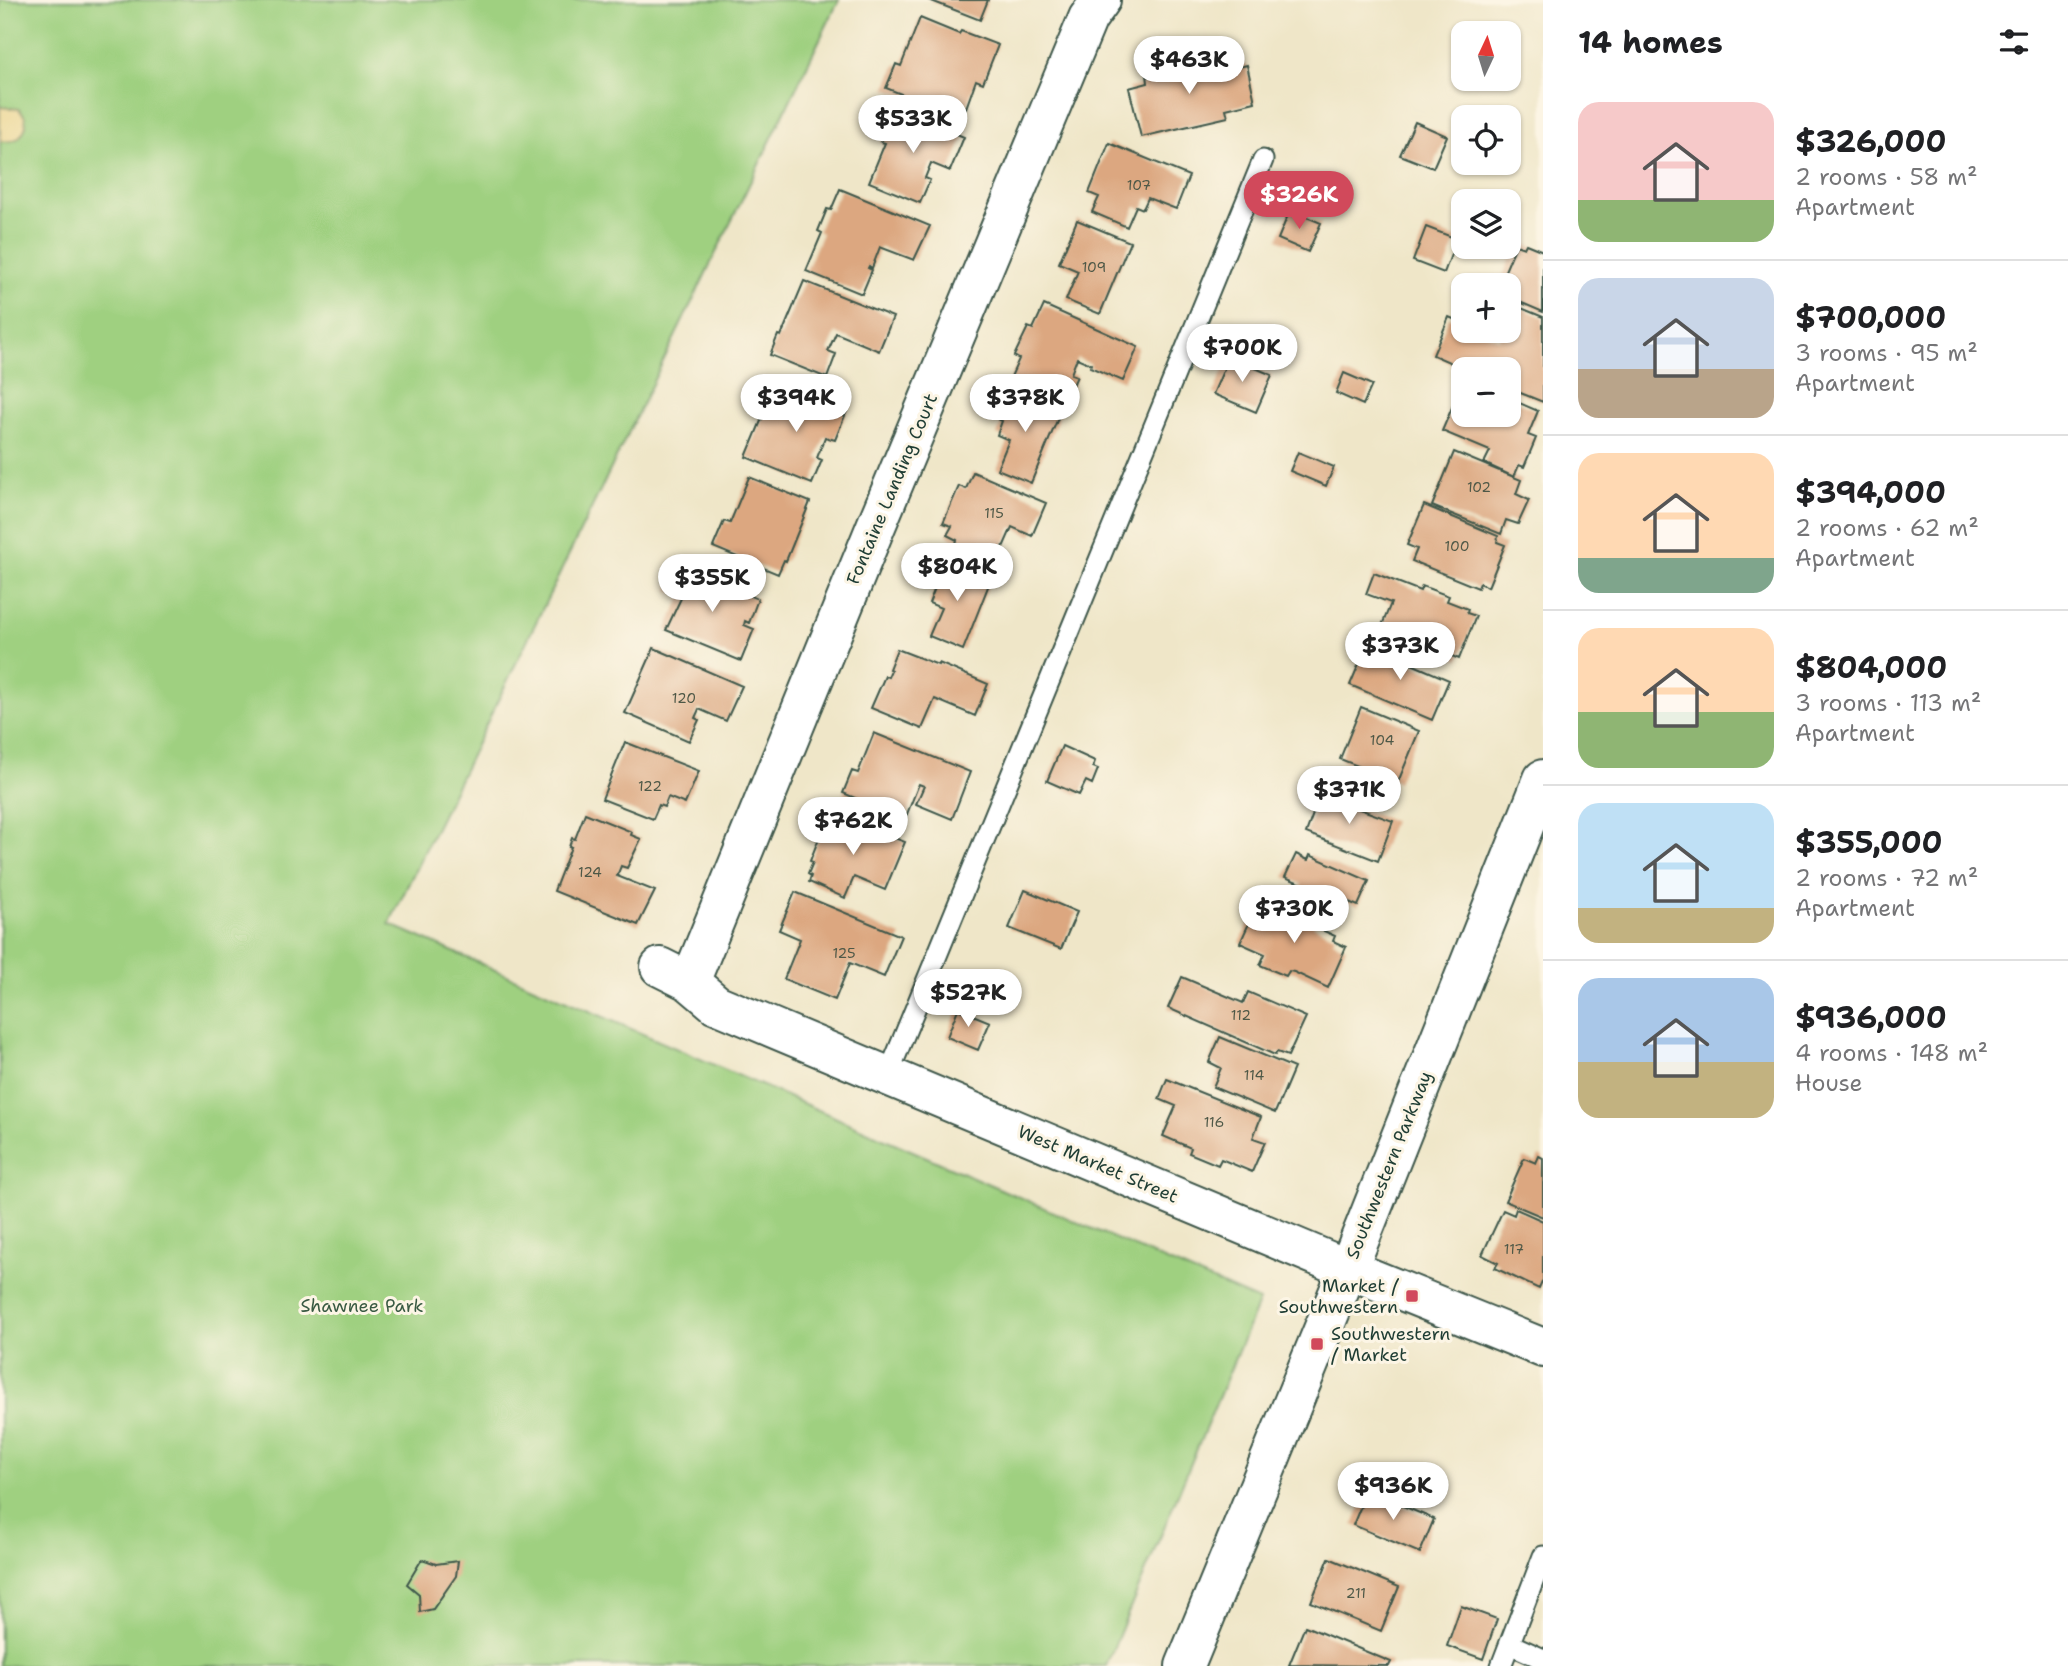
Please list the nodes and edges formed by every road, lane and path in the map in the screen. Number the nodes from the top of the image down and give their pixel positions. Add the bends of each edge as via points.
1 (1101, 0) edge
2 (1263, 160) dead end
3 (1543, 779) edge
4 (675, 974) joint
5 (888, 1075) junction
6 (1348, 1269) junction
7 (1543, 1348) edge
8 (1543, 1556) edge
9 (1510, 1644) junction
10 (1543, 1659) edge
11 (1185, 1666) edge
12 (1501, 1666) edge

1 - 4 street, Fontaine Landing Court via 1088,18 876,526
2 - 5 lane
3 - 6 street, Southwestern Parkway
4 - 5 street, West Market Street via 716,1004
5 - 6 street, West Market Street
6 - 7 street, West Market Street
6 - 11 street, Southwestern Parkway
8 - 9 lane
9 - 10 lane
9 - 12 lane

